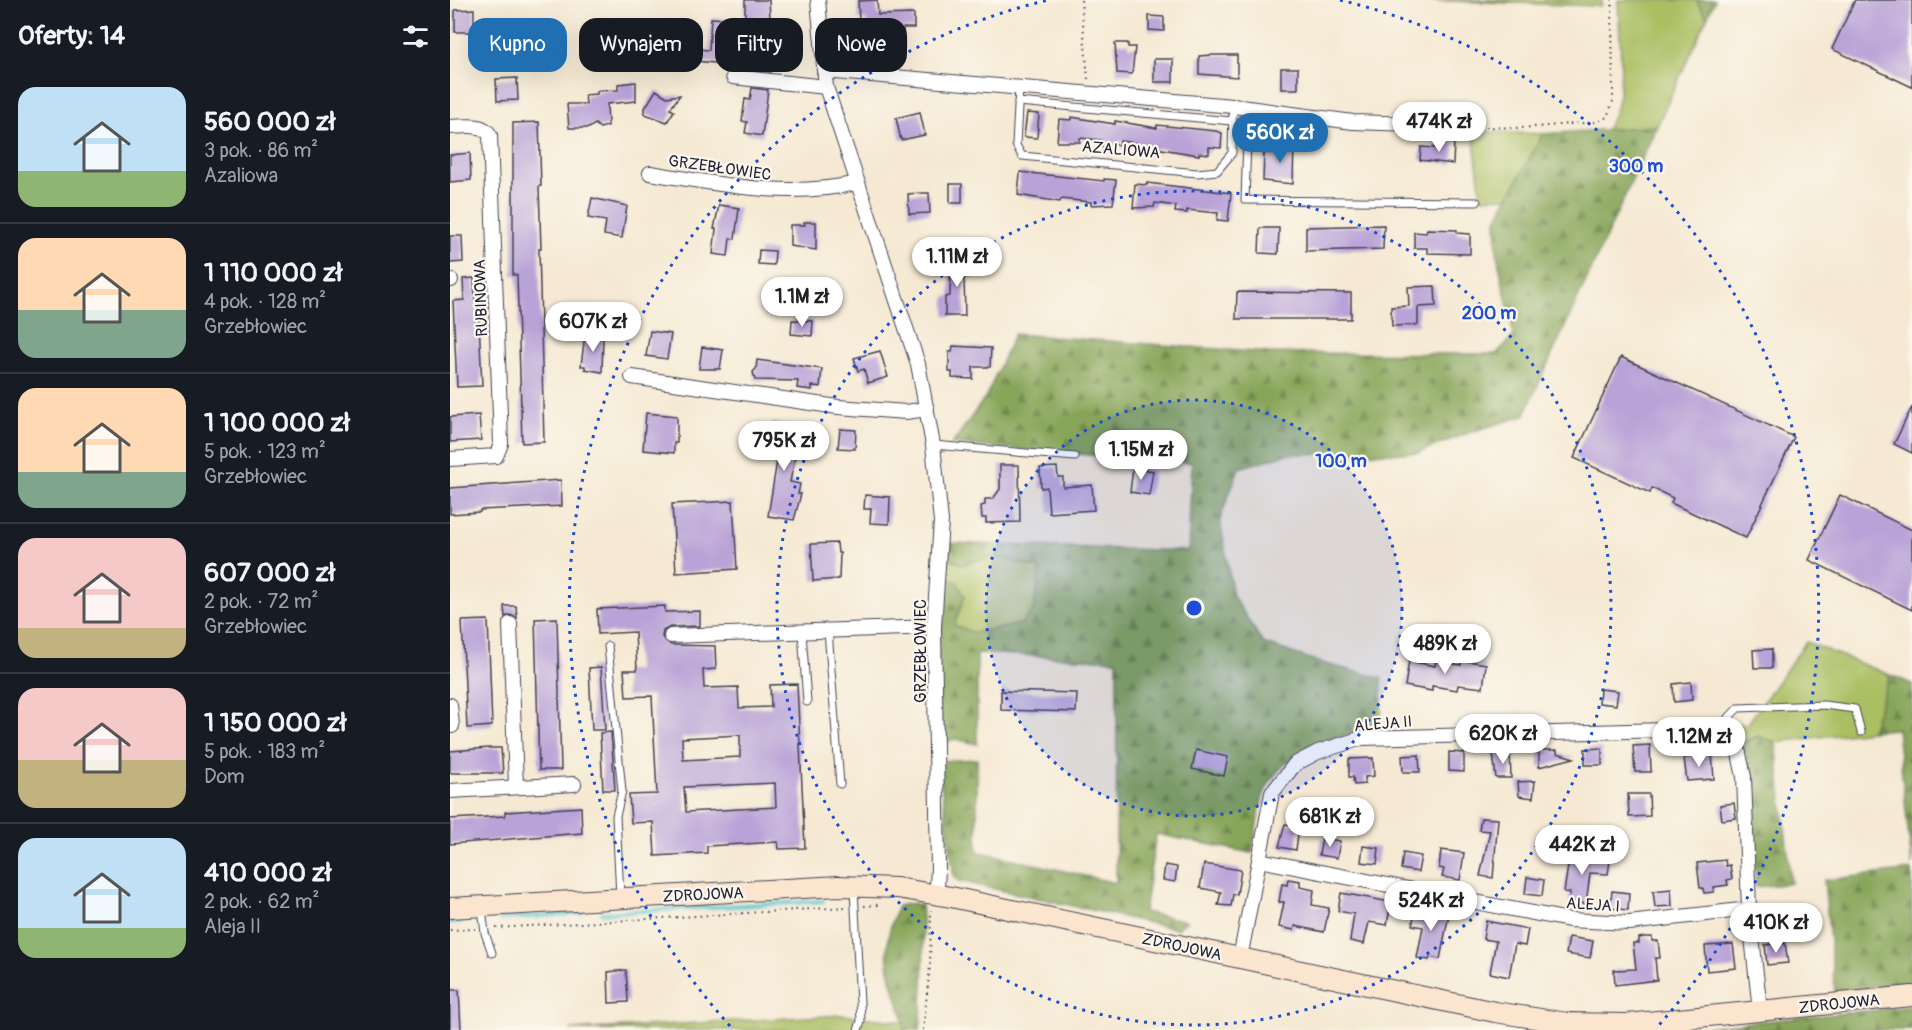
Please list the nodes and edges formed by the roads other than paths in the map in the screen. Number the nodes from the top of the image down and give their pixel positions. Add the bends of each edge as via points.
1 (818, 0) edge
2 (820, 18) edge
3 (824, 72) edge
4 (847, 72) edge
5 (733, 77) dead end
6 (826, 87) junction
7 (1019, 87) junction
8 (1018, 102) junction
9 (1233, 106) junction
10 (1248, 109) junction
11 (1232, 121) junction
12 (1473, 126) road end
13 (450, 128) edge
14 (650, 173) dead end
15 (857, 183) junction
16 (1477, 202) dead end
17 (632, 377) dead end
18 (927, 409) junction
19 (933, 446) junction
20 (1075, 458) dead end
21 (450, 459) edge
22 (510, 624) dead end
23 (934, 627) junction
24 (828, 631) junction
25 (802, 632) junction
26 (671, 636) dead end
27 (608, 646) dead end
28 (807, 702) dead end
29 (450, 705) edge
30 (452, 726) dead end
31 (1861, 732) dead end
32 (1714, 733) junction
33 (574, 784) dead end
34 (840, 784) dead end
35 (516, 787) junction
36 (450, 791) edge
37 (1259, 860) junction
38 (854, 886) junction
39 (933, 893) junction
40 (620, 899) junction
41 (481, 907) junction
42 (450, 908) edge
43 (1749, 909) junction
44 (492, 953) dead end
45 (1240, 958) junction
46 (1912, 996) edge
47 (1760, 1011) junction
48 (1566, 1027) edge
49 (858, 1030) edge

1 - 2 street, GRZEBŁOWIEC
3 - 6 street, GRZEBŁOWIEC
4 - 7 street
5 - 6 street
6 - 15 street, GRZEBŁOWIEC
7 - 8 lane, AZALIOWA
7 - 9 street
8 - 11 lane
8 - 11 lane, AZALIOWA via 1016,145 1022,156 1197,173 1217,171 1226,163 1232,153
9 - 10 street
9 - 11 lane, AZALIOWA
10 - 12 street via 1353,122
10 - 16 lane via 1245,200
13 - 21 street, RUBINOWA via 480,127 490,135 501,444 496,456
14 - 15 street, GRZEBŁOWIEC via 771,192 826,190
15 - 18 street, GRZEBŁOWIEC via 918,364
17 - 18 street via 838,407 906,412
18 - 19 street, GRZEBŁOWIEC
19 - 20 lane
19 - 23 street, GRZEBŁOWIEC via 941,521
22 - 35 street
23 - 24 street
23 - 39 street, GRZEBŁOWIEC via 938,869
24 - 25 street
24 - 34 lane
25 - 26 street
25 - 28 lane
27 - 40 lane via 622,791 616,816
29 - 30 street
31 - 32 lane via 1855,709 1824,705 1738,708
32 - 37 street, ALEJA II via 1703,729 1362,738 1295,764 1272,793
32 - 43 street, ALEJA II via 1727,738 1738,749 1744,777
33 - 35 street
35 - 36 street
37 - 43 street, ALEJA I via 1569,920 1629,923
37 - 45 street, ALEJA II
38 - 39 street, ZDROJOWA
38 - 40 street, ZDROJOWA
38 - 49 lane via 861,1022
39 - 45 street, ZDROJOWA
40 - 41 street, ZDROJOWA
41 - 42 street, ZDROJOWA
41 - 44 lane
43 - 47 street, ALEJA II
45 - 48 street, ZDROJOWA
46 - 47 street, ZDROJOWA
47 - 48 street, ZDROJOWA

